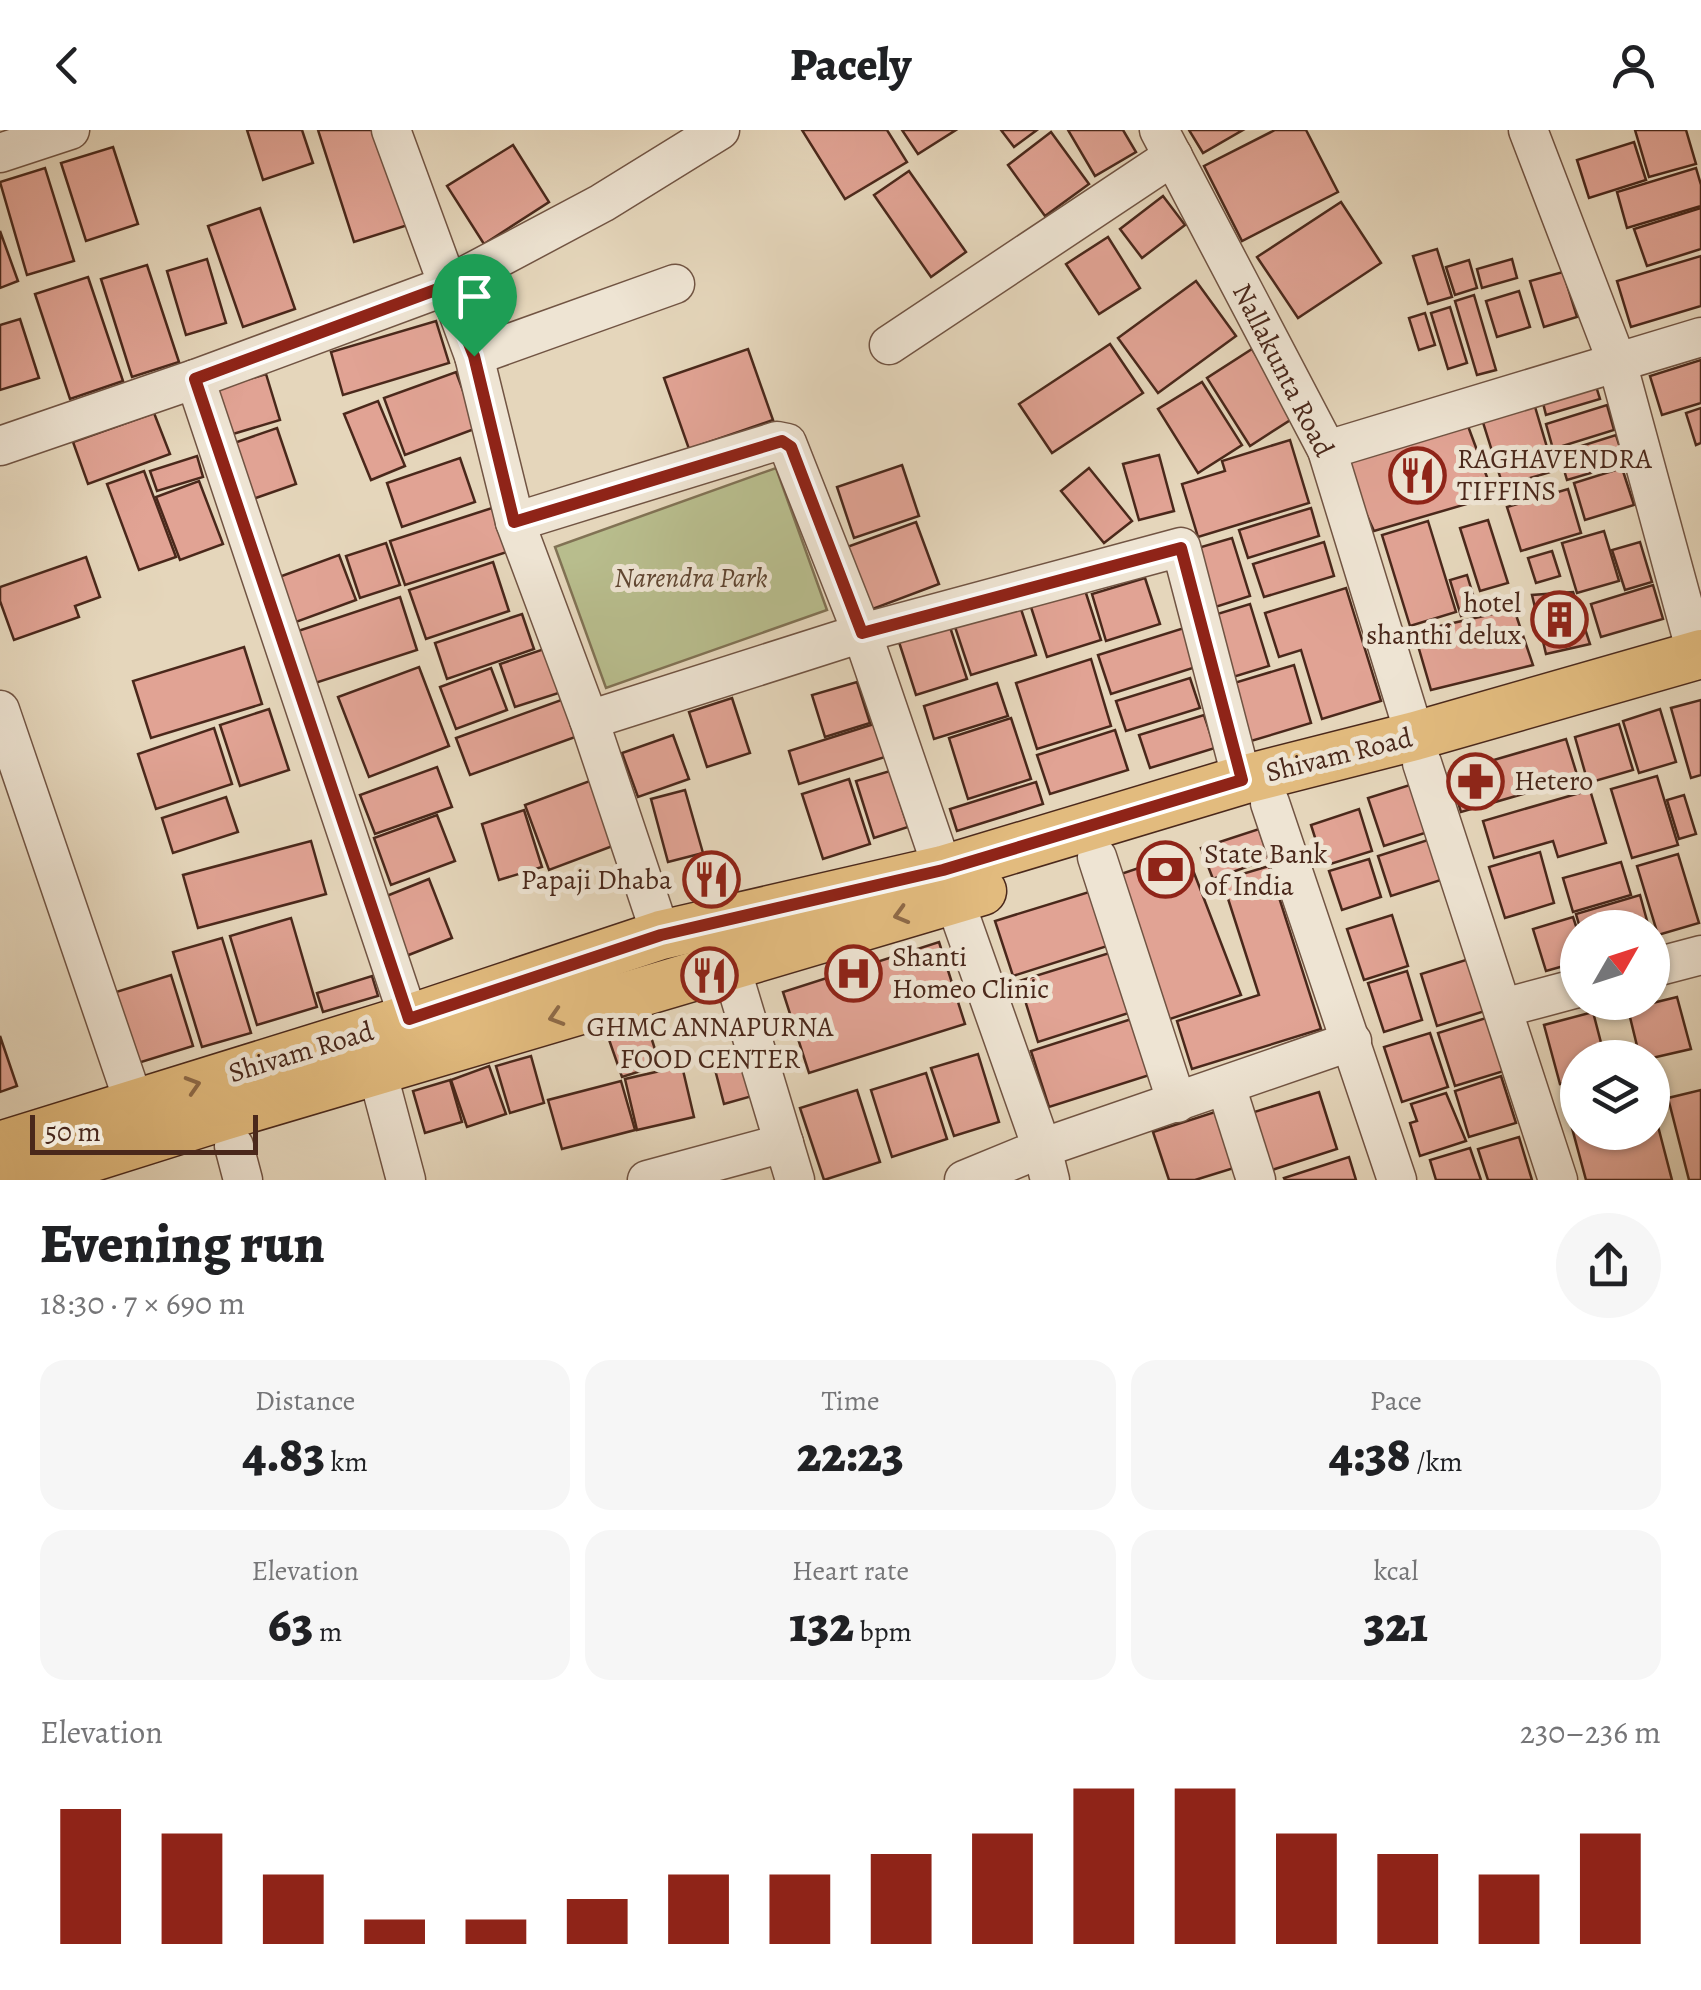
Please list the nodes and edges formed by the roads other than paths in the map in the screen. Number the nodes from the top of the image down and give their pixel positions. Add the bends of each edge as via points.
1 (70, 130) edge
2 (390, 130) edge
3 (720, 130) edge
4 (1528, 130) edge
5 (1166, 143) edge
6 (0, 153) edge
7 (675, 284) dead end
8 (446, 286) junction
9 (1701, 338) edge
10 (889, 346) dead end
11 (474, 356) junction
12 (1617, 362) junction
13 (195, 379) junction
14 (0, 446) edge
15 (1326, 450) junction
16 (514, 522) junction
17 (862, 633) junction
18 (1700, 665) edge
19 (0, 710) edge
20 (590, 720) junction
21 (1419, 750) junction
22 (1256, 792) junction
23 (1097, 857) junction
24 (948, 884) junction
25 (661, 935) junction
26 (724, 945) junction
27 (1701, 955) edge
28 (1670, 963) edge
29 (1560, 993) edge
30 (1503, 1008) junction
31 (409, 1019) junction
32 (1352, 1041) junction
33 (377, 1071) junction
34 (1226, 1086) junction
35 (1176, 1103) junction
36 (141, 1122) junction
37 (784, 1143) junction
38 (0, 1146) edge
39 (1046, 1164) edge
40 (89, 1170) edge
41 (20, 1180) edge
42 (406, 1180) edge
43 (647, 1180) edge
44 (795, 1180) edge
45 (964, 1180) edge
46 (1256, 1180) edge
47 (1397, 1180) edge
48 (1558, 1180) edge

1 - 6 street
2 - 8 street
3 - 8 street via 602,203
4 - 12 street
5 - 10 street
5 - 15 street, Nallakunta Road
7 - 11 street
8 - 11 street
8 - 13 street
9 - 12 street
11 - 16 street
12 - 15 street
12 - 18 street
13 - 14 street
13 - 31 street
15 - 21 street, Nallakunta Road
16 - 17 street via 782,441 791,447
16 - 20 street
17 - 20 street
17 - 22 street via 1181,548
17 - 24 street
18 - 21 main road, Shivam Road
19 - 36 street
20 - 25 street
21 - 22 main road, Shivam Road
21 - 30 street, Nallakunta Road
22 - 23 main road, Shivam Road
22 - 24 main road, Shivam Road
22 - 32 street
23 - 24 main road, Shivam Road
23 - 35 street
24 - 26 main road, Shivam Road
24 - 39 street
25 - 26 main road, Shivam Road
25 - 31 main road, Shivam Road
26 -> 33 main road, Shivam Road
26 - 37 street
27 - 28 street
29 - 30 street
30 - 48 street, Nallakunta Road
36 -> 31 main road, Shivam Road
32 - 34 street
32 - 47 street
33 - 36 main road, Shivam Road
33 - 42 street
34 - 35 street
34 - 46 street
35 - 39 street
36 - 38 main road, Shivam Road
36 - 40 main road, Shivam Road
37 - 43 street
37 - 44 street
39 - 45 street
40 - 41 main road, Shivam Road

